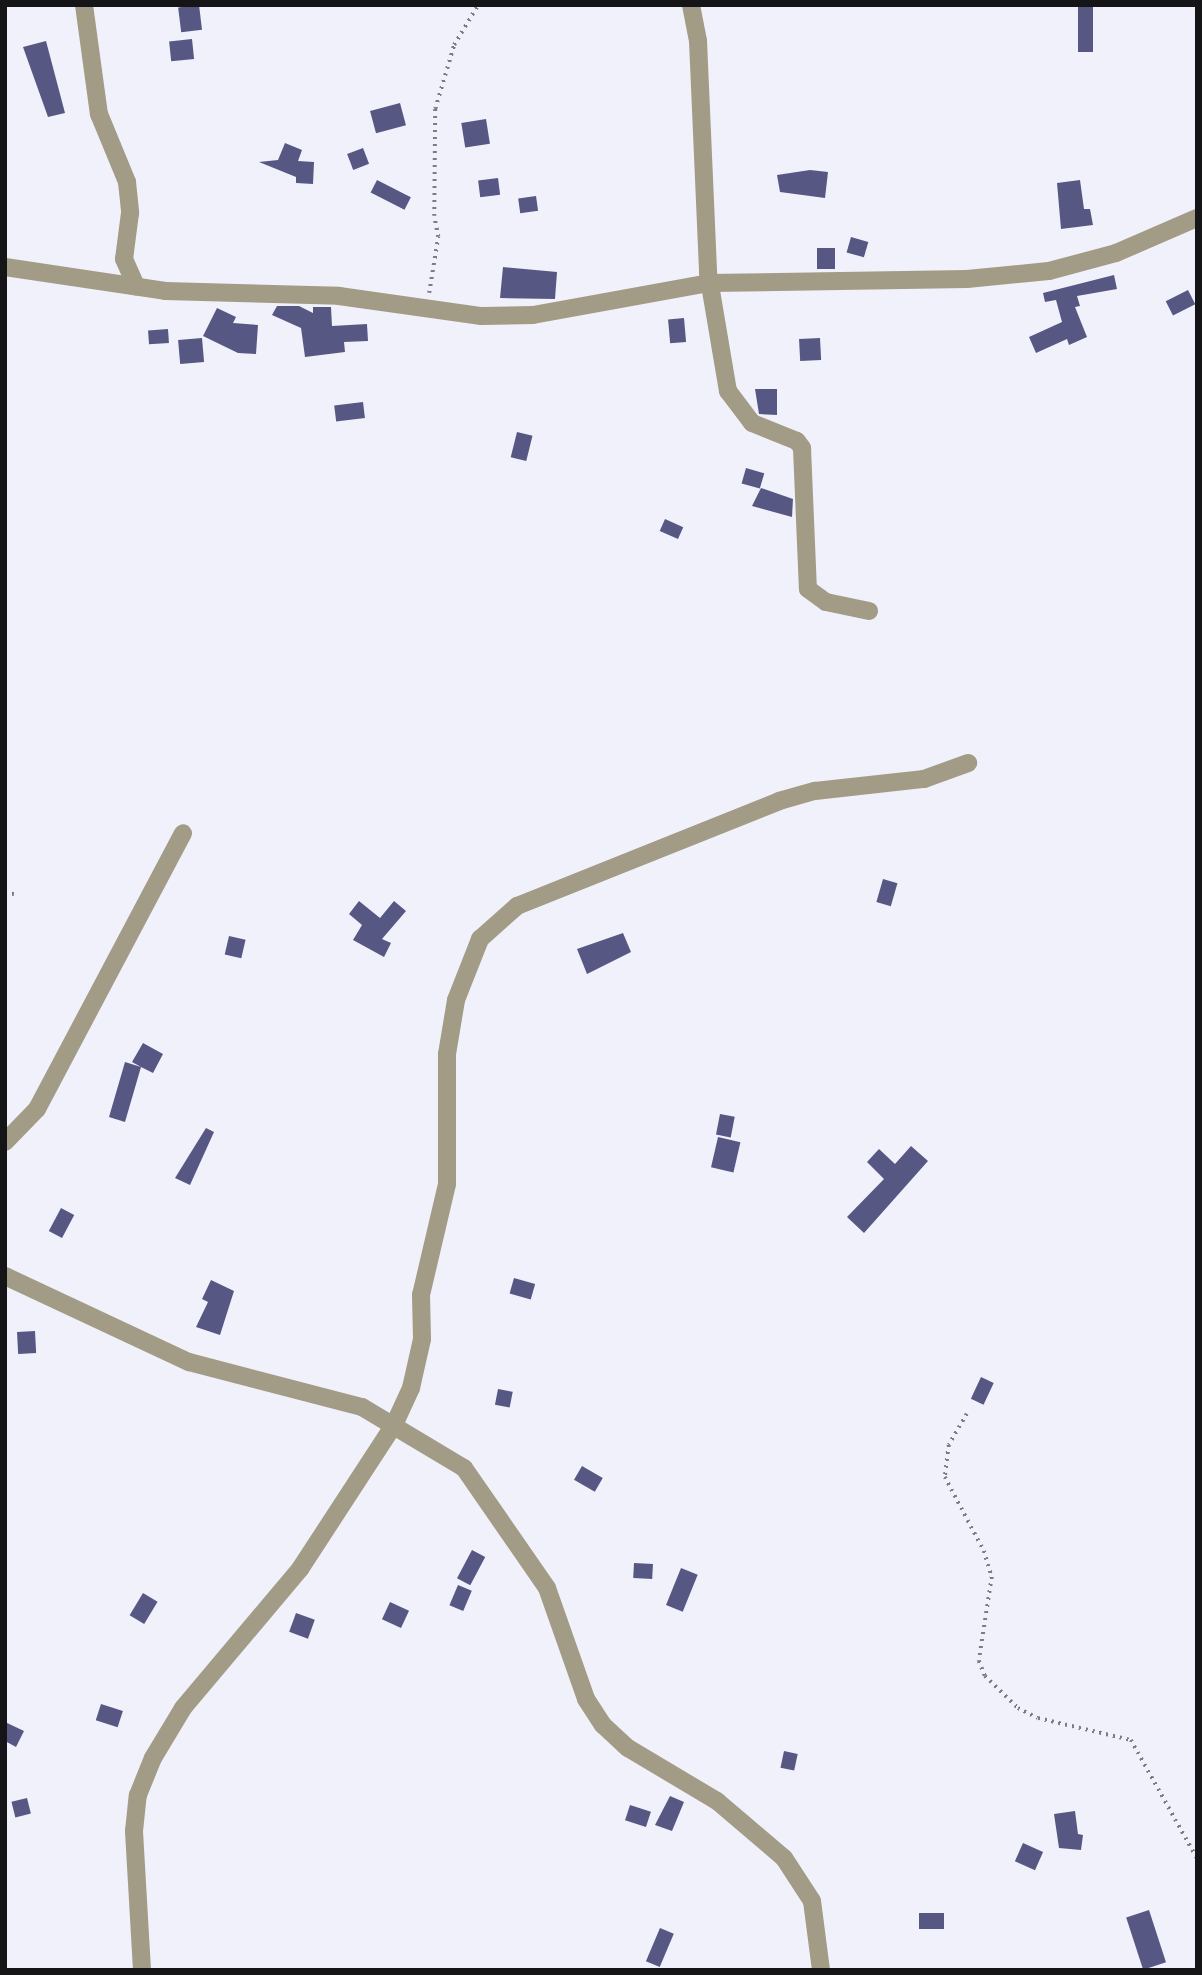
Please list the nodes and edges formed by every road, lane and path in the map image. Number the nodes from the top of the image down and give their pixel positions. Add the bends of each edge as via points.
1 (84, 5) edge
2 (478, 5) edge
3 (691, 5) edge
4 (1197, 218) edge
5 (5, 267) edge
6 (709, 283) junction
7 (136, 286) junction
8 (426, 310) junction
9 (869, 611) dead end
10 (968, 763) dead end
11 (183, 832) dead end
12 (5, 893) edge
13 (14, 894) dead end
14 (5, 1142) edge
15 (5, 1276) edge
16 (967, 1414) dead end
17 (394, 1426) junction
18 (1197, 1858) edge
19 (142, 1970) edge
20 (821, 1970) edge

1 - 7 street via 99,114 127,182 130,213 124,259
2 - 8 path via 454,45 435,109 434,216 438,237
3 - 6 street via 698,41
4 - 6 street via 1116,253 1049,271 978,279
5 - 7 street
6 - 8 street via 652,290 557,313 482,316
6 - 9 street via 731,400 752,423 797,441 802,448 808,589 826,602
7 - 8 street via 339,296
10 - 17 street via 924,779 814,791 779,801 517,906 492,925 471,955 456,1000 447,1054 445,1195 421,1294 422,1339 417,1363
11 - 14 street via 37,1109
12 - 13 path
15 - 17 street via 189,1362 339,1399
16 - 18 path via 949,1445 945,1477 984,1551 992,1577 979,1661 985,1676 1017,1708 1038,1718 1131,1740
17 - 19 street via 300,1569 183,1708 153,1758 138,1795 134,1830
17 - 20 street via 464,1468 501,1516 547,1588 586,1699 614,1739 699,1788 784,1858 812,1901

